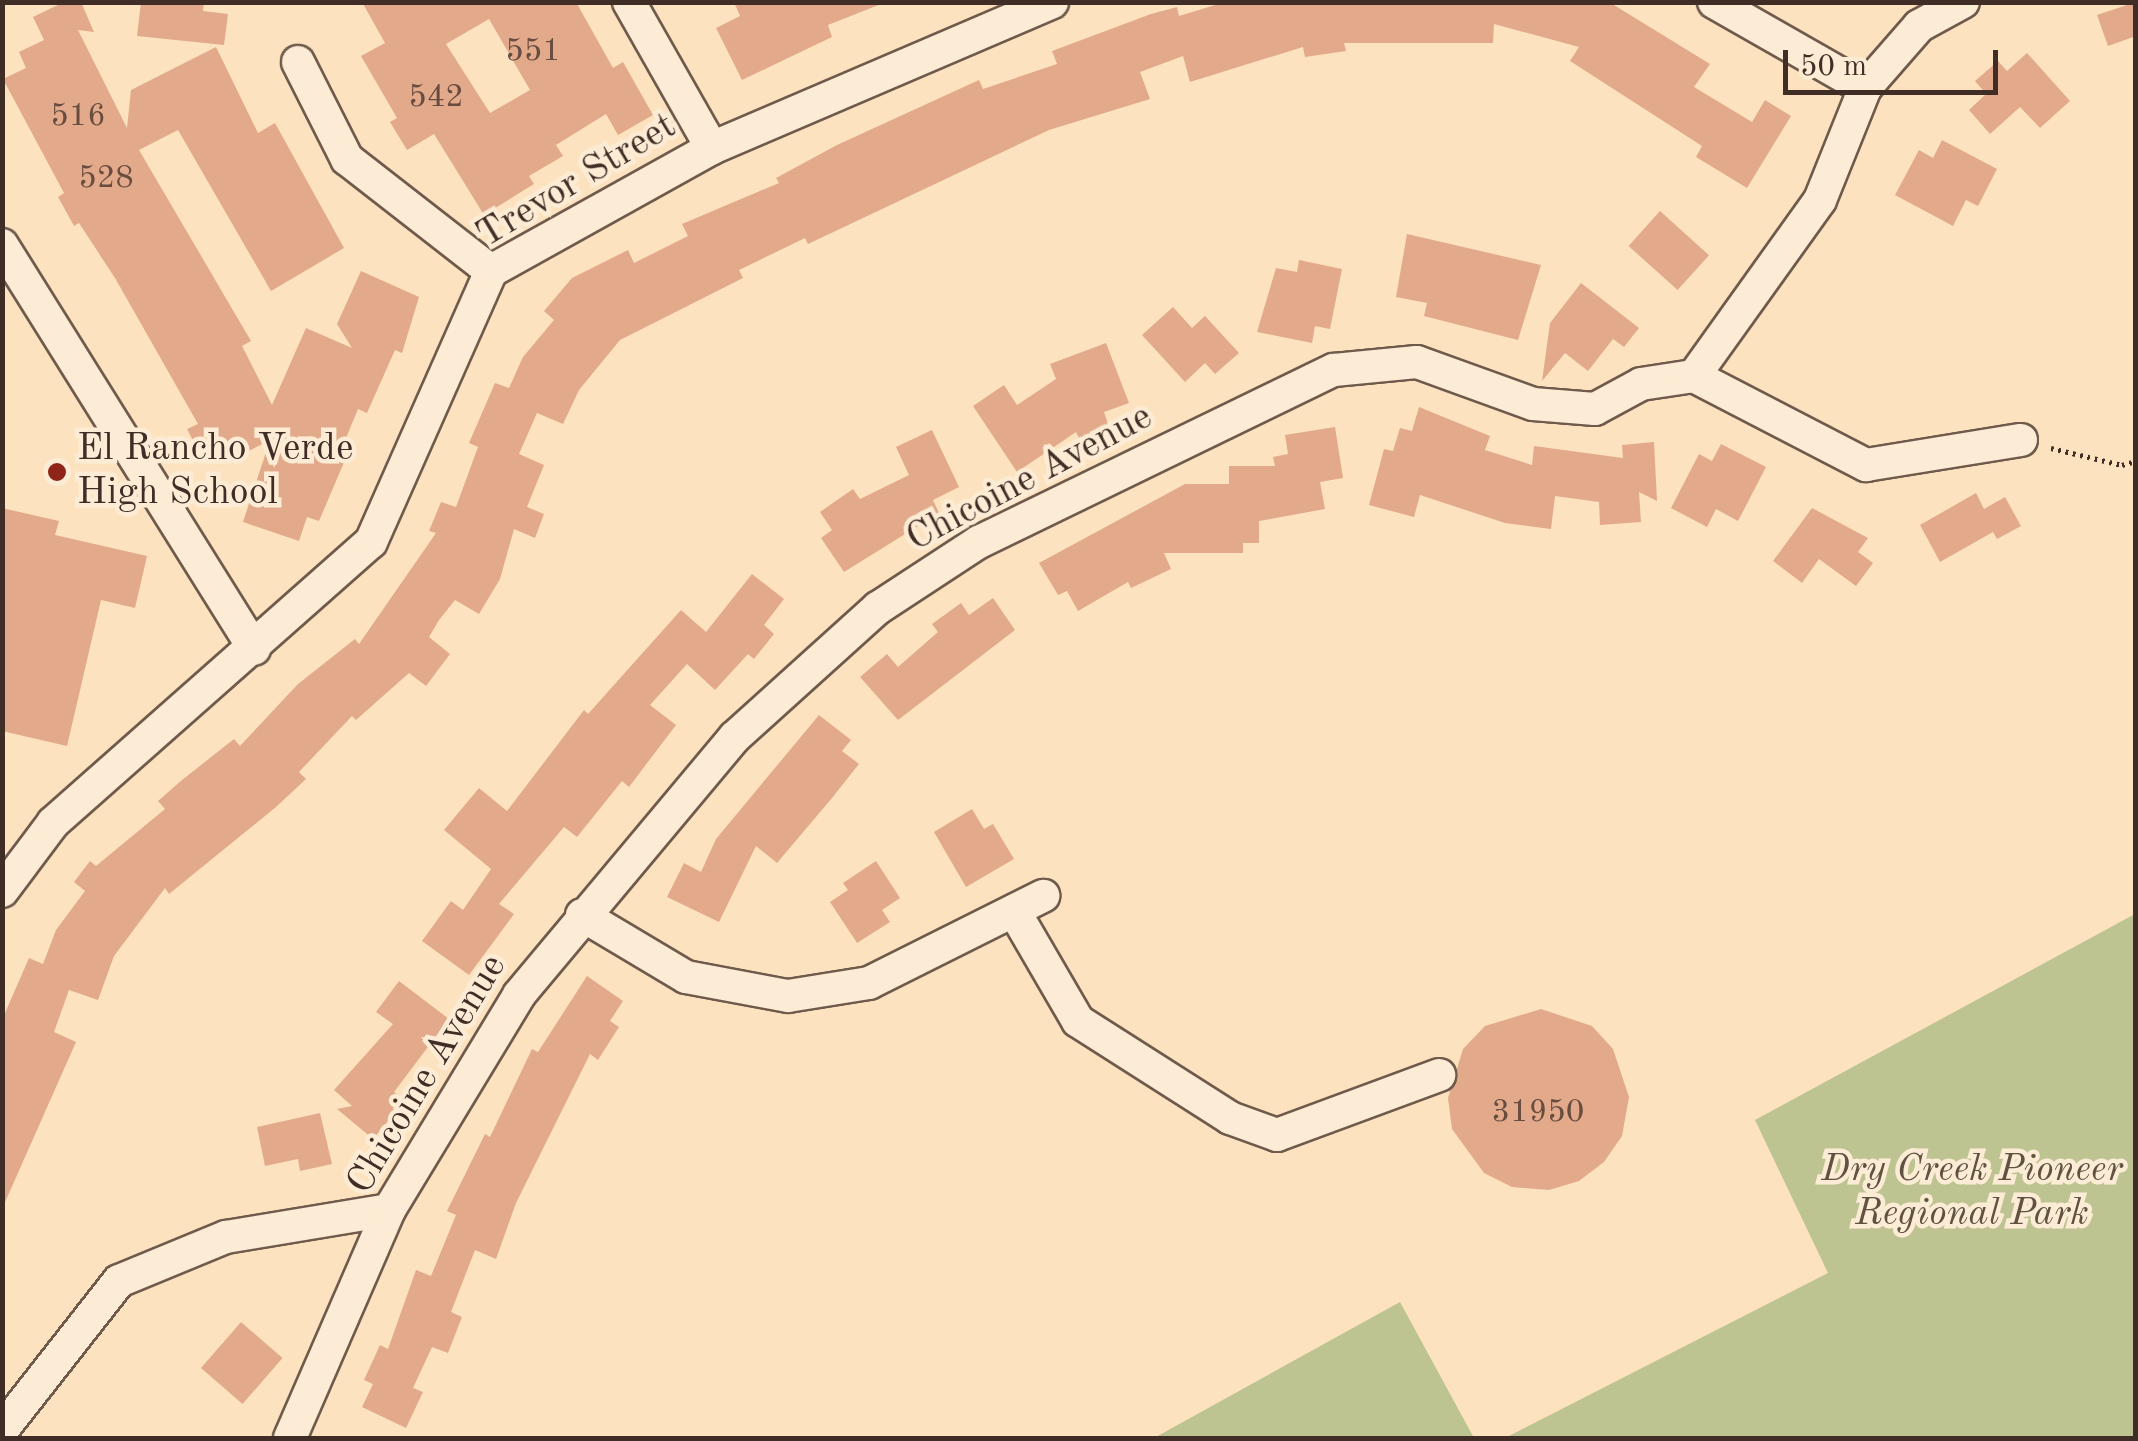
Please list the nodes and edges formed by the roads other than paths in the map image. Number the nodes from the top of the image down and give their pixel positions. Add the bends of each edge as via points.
1 (629, 2) edge
2 (1052, 2) edge
3 (1714, 2) edge
4 (1964, 2) edge
5 (1006, 10) edge
6 (298, 62) dead end
7 (1865, 88) junction
8 (712, 148) junction
9 (2, 245) edge
10 (491, 271) junction
11 (1694, 376) junction
12 (2020, 440) road end
13 (254, 649) junction
14 (2, 891) edge
15 (1044, 896) dead end
16 (1014, 910) junction
17 (582, 915) junction
18 (1439, 1076) dead end
19 (389, 1210) junction
20 (2, 1430) edge
21 (290, 1438) edge

1 - 8 street
2 - 5 street, Trevor Street
3 - 7 street
4 - 7 street via 1919,26
5 - 8 street, Trevor Street
6 - 10 street via 347,159
7 - 11 street via 1820,200
8 - 10 street, Trevor Street
9 - 13 street
10 - 13 street, Trevor Street via 370,542
11 - 12 street via 1866,465
11 - 17 street, Chicoine Avenue via 1641,384 1596,409 1533,404 1417,362 1334,370 1032,516 878,608 735,737
13 - 14 street, Trevor Street via 53,824
15 - 16 street
16 - 17 street via 869,982 788,996 686,978
16 - 18 street via 1078,1021 1230,1118 1277,1135
17 - 19 street, Chicoine Avenue via 518,995
19 - 20 street via 226,1237 118,1281
19 - 21 street, Chicoine Avenue

